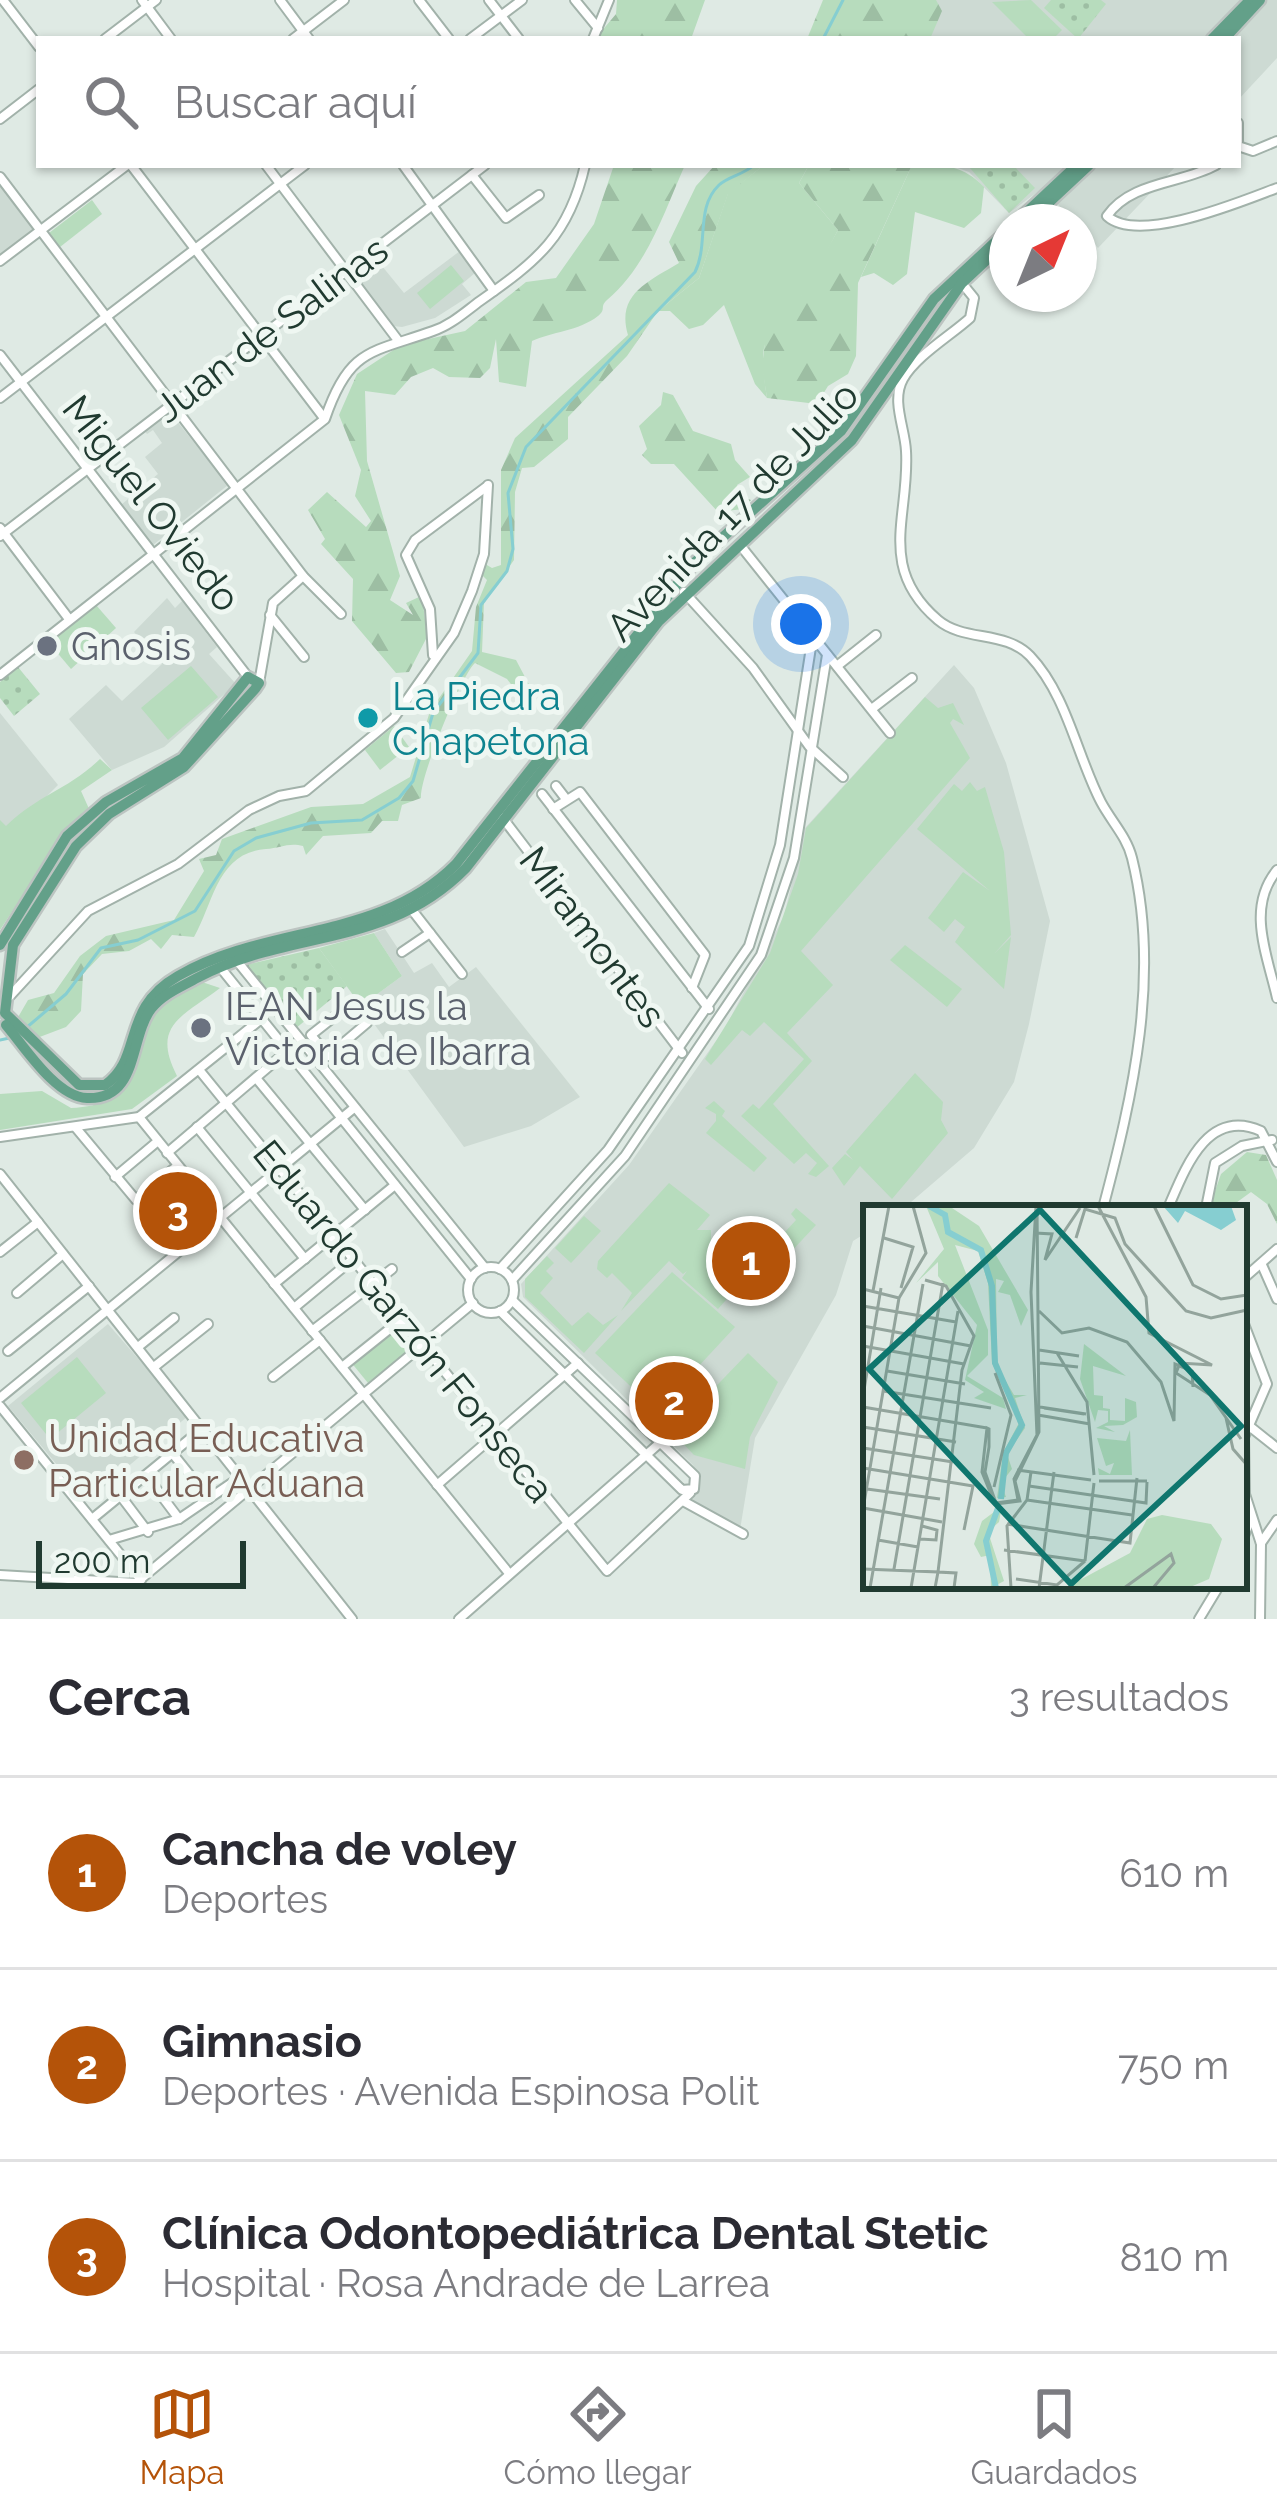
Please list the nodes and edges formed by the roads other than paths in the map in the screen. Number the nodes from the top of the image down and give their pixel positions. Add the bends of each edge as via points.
1 (3, 0) edge
2 (280, 0) edge
3 (344, 0) edge
4 (419, 0) edge
5 (488, 0) edge
6 (522, 0) edge
7 (575, 0) edge
8 (609, 0) edge
9 (1250, 0) edge
10 (1260, 0) edge
11 (148, 2) edge
12 (500, 16) junction
13 (598, 28) junction
14 (306, 35) edge
15 (108, 36) edge
16 (169, 36) edge
17 (447, 36) edge
18 (474, 36) edge
19 (517, 36) edge
20 (594, 36) edge
21 (1216, 36) edge
22 (1227, 36) edge
23 (36, 42) edge
24 (36, 91) edge
25 (0, 119) edge
26 (1277, 141) edge
27 (1241, 145) edge
28 (125, 168) edge
29 (131, 168) edge
30 (268, 168) edge
31 (301, 168) edge
32 (405, 168) edge
33 (481, 168) edge
34 (584, 168) edge
35 (1074, 168) edge
36 (1086, 168) edge
37 (1210, 168) edge
38 (472, 175) junction
39 (0, 177) edge
40 (280, 184) junction
41 (1277, 188) edge
42 (539, 195) dead end
43 (1035, 204) edge
44 (1047, 204) edge
45 (433, 205) junction
46 (40, 231) junction
47 (195, 249) junction
48 (989, 249) edge
49 (989, 256) edge
50 (0, 261) edge
51 (346, 272) junction
52 (959, 280) junction
53 (494, 291) junction
54 (106, 317) junction
55 (262, 336) junction
56 (397, 339) junction
57 (0, 355) edge
58 (21, 382) junction
59 (0, 398) edge
60 (172, 404) junction
61 (325, 419) junction
62 (87, 470) junction
63 (235, 486) junction
64 (1, 533) edge
65 (739, 544) junction
66 (152, 553) junction
67 (304, 575) junction
68 (676, 583) junction
69 (686, 595) junction
70 (269, 613) junction
71 (341, 614) dead end
72 (69, 619) junction
73 (876, 635) dead end
74 (812, 641) junction
75 (827, 655) junction
76 (433, 656) junction
77 (304, 657) dead end
78 (837, 666) junction
79 (0, 675) edge
80 (912, 678) dead end
81 (254, 680) junction
82 (873, 708) junction
83 (797, 731) junction
84 (890, 734) dead end
85 (809, 746) junction
86 (843, 777) dead end
87 (556, 786) dead end
88 (542, 794) dead end
89 (566, 800) junction
90 (553, 809) junction
91 (500, 814) junction
92 (1277, 870) edge
93 (412, 910) junction
94 (430, 933) junction
95 (0, 945) edge
96 (402, 952) dead end
97 (234, 956) junction
98 (216, 962) junction
99 (462, 974) dead end
100 (692, 988) junction
101 (1277, 998) edge
102 (4, 1006) edge
103 (709, 1009) junction
104 (260, 1020) junction
105 (315, 1050) junction
106 (680, 1050) junction
107 (286, 1052) junction
108 (688, 1065) junction
109 (200, 1071) junction
110 (256, 1078) junction
111 (226, 1103) junction
112 (354, 1108) junction
113 (637, 1110) junction
114 (139, 1117) junction
115 (342, 1118) junction
116 (652, 1120) junction
117 (197, 1127) junction
118 (76, 1128) junction
119 (0, 1137) edge
120 (158, 1142) junction
121 (1273, 1142) edge
122 (310, 1144) junction
123 (167, 1153) junction
124 (1277, 1162) edge
125 (177, 1166) junction
126 (280, 1169) junction
127 (0, 1174) edge
128 (115, 1177) junction
129 (395, 1185) junction
130 (12, 1189) junction
131 (572, 1192) junction
132 (250, 1193) junction
133 (0, 1199) edge
134 (584, 1203) junction
135 (1103, 1205) edge
136 (1170, 1205) edge
137 (1207, 1205) edge
138 (365, 1210) junction
139 (220, 1218) junction
140 (38, 1222) junction
141 (334, 1235) junction
142 (1277, 1249) edge
143 (0, 1252) edge
144 (63, 1254) junction
145 (305, 1259) junction
146 (353, 1259) junction
147 (1262, 1265) junction
148 (484, 1268) junction
149 (392, 1269) dead end
150 (500, 1269) junction
151 (1247, 1276) edge
152 (471, 1279) junction
153 (512, 1280) junction
154 (373, 1283) junction
155 (274, 1284) junction
156 (89, 1286) junction
157 (17, 1293) dead end
158 (1277, 1299) edge
159 (512, 1300) junction
160 (473, 1304) junction
161 (294, 1309) junction
162 (107, 1310) junction
163 (500, 1311) junction
164 (174, 1318) dead end
165 (402, 1319) junction
166 (208, 1324) dead end
167 (312, 1331) junction
168 (1247, 1332) edge
169 (320, 1340) junction
170 (423, 1345) junction
171 (138, 1348) junction
172 (8, 1351) dead end
173 (578, 1363) junction
174 (154, 1367) junction
175 (342, 1367) junction
176 (567, 1374) junction
177 (273, 1377) dead end
178 (364, 1394) junction
179 (0, 1402) edge
180 (1247, 1424) edge
181 (203, 1428) junction
182 (496, 1434) junction
183 (662, 1442) junction
184 (1277, 1448) edge
185 (173, 1454) junction
186 (650, 1454) junction
187 (146, 1475) junction
188 (242, 1476) junction
189 (437, 1485) junction
190 (251, 1487) junction
191 (120, 1496) junction
192 (687, 1497) junction
193 (209, 1498) junction
194 (1247, 1500) edge
195 (1252, 1516) junction
196 (92, 1519) junction
197 (179, 1519) junction
198 (1277, 1520) edge
199 (567, 1521) junction
200 (1247, 1528) edge
201 (148, 1532) junction
202 (743, 1534) dead end
203 (109, 1540) junction
204 (1261, 1544) junction
205 (508, 1572) junction
206 (0, 1575) edge
207 (141, 1580) junction
208 (1218, 1589) edge
209 (352, 1619) edge
210 (460, 1619) edge
211 (1199, 1619) edge
212 (1260, 1619) edge

1 - 23 street
2 - 14 street
3 - 14 street
4 - 17 street
5 - 12 street
6 - 12 street
7 - 13 street
8 - 13 street
9 - 21 main road
10 - 22 main road
11 - 15 street
11 - 16 street
12 - 18 street
12 - 19 street
13 - 20 street
24 - 25 street
26 - 27 street via 1253,151
28 - 46 street
29 - 47 street
30 - 40 street
31 - 40 street
32 - 45 street
33 - 38 street, Juan de Salinas
34 - 53 street via 560,232 541,258
35 - 43 main road
36 - 44 main road
37 - 41 street via 1139,192 1107,216 1122,225 1198,218
38 - 42 street via 506,218
38 - 45 street, Juan de Salinas
39 - 46 street
40 - 47 street
40 - 51 street
45 - 51 street, Juan de Salinas
45 - 53 street
46 - 50 street
46 - 54 street
47 - 54 street
47 - 55 street
48 - 52 main road, Avenida 17 de Julio
49 - 52 main road, Avenida 17 de Julio
51 - 55 street, Juan de Salinas
51 - 56 street
52 - 65 main road, Avenida 17 de Julio via 852,440
52 - 68 main road, Avenida 17 de Julio via 934,299 841,431
52 - 135 street via 974,298 970,318 906,374 898,393 906,464 897,544 908,578 942,623 1014,644 1033,659 1132,858 1146,998
53 - 56 street via 452,322
54 - 58 street
54 - 60 street
55 - 60 street, Juan de Salinas
55 - 61 street
56 - 61 street via 360,359
57 - 58 street, Miguel Oviedo
58 - 59 street
58 - 62 street, Miguel Oviedo
60 - 62 street, Juan de Salinas
60 - 63 street
61 - 63 street
62 - 64 street, Juan de Salinas
62 - 66 street, Miguel Oviedo
63 - 66 street
63 - 67 street
64 - 72 street
65 - 69 main road, Avenida 17 de Julio
65 - 74 street
66 - 72 street
66 - 81 street, Miguel Oviedo
67 - 70 street
67 - 71 street
68 - 69 street
68 - 91 main road, Avenida 17 de Julio
69 - 83 street
69 - 91 main road, Avenida 17 de Julio
70 - 77 street
70 - 81 street
72 - 79 street
73 - 78 street
74 - 75 street
74 - 83 street
75 - 78 street
75 - 85 street
76 - 76 street via 430,609 406,555 488,485 484,554 454,633
76 - 102 street via 394,718 330,773 306,791 249,810 168,871 88,911
78 - 82 street
80 - 82 street
81 - 95 main road via 176,763 76,827
81 - 102 main road via 184,767 86,834 13,945
82 - 84 street
83 - 85 street
83 - 103 street via 767,901
85 - 86 street
85 - 108 street via 780,909 761,956
87 - 89 street
88 - 90 street
89 - 90 street
89 - 100 street via 580,792 705,955
90 - 100 street
91 - 93 main road, Avenida 17 de Julio via 466,868
91 - 97 main road, Avenida 17 de Julio via 412,901
91 - 106 street, Miramontes
92 - 101 street via 1258,904
93 - 94 street
93 - 97 main road, Avenida 17 de Julio via 366,930
94 - 96 street
94 - 99 street
97 - 98 main road, Avenida 17 de Julio
97 - 105 street
98 - 102 main road, Avenida 17 de Julio via 144,1003 122,1069 104,1085 79,1085 26,1041
98 - 104 street
100 - 103 street
103 - 106 street
104 - 107 street
104 - 109 street
105 - 105 street via 332,1055 365,1025 355,1003 312,1033
105 - 112 street
106 - 108 street, Miramontes
106 - 113 street
107 - 110 street
107 - 115 street
108 - 116 street
109 - 111 street, Eduardo Garzón Fonseca
109 - 114 street
110 - 111 street
110 - 122 street
111 - 117 street
111 - 126 street, Eduardo Garzón Fonseca
112 - 115 street
112 - 148 street
113 - 116 street
113 - 131 street
114 - 118 street
114 - 120 street
115 - 122 street
115 - 129 street
116 - 134 street
117 - 123 street
117 - 132 street
118 - 119 street
118 - 128 street
120 - 123 street
120 - 128 street
121 - 124 street
121 - 136 street via 1243,1125 1205,1138
121 - 137 street via 1215,1163
122 - 126 street
122 - 138 street
123 - 125 street
125 - 128 street via 136,1200
125 - 139 street
126 - 132 street
126 - 141 street, Eduardo Garzón Fonseca
127 - 130 street
129 - 138 street
129 - 152 street
130 - 133 street
130 - 140 street
131 - 134 street
131 - 150 street
132 - 139 street
132 - 145 street
134 - 153 street
138 - 141 street
139 - 155 street
139 - 162 street
140 - 143 street
140 - 144 street
141 - 145 street
141 - 146 street, Eduardo Garzón Fonseca
142 - 147 street
144 - 156 street
144 - 157 street
145 - 155 street
146 - 154 street, Eduardo Garzón Fonseca
146 - 161 street
147 - 151 street
147 - 158 street
148 - 150 street
148 - 152 street
149 - 154 street
150 - 153 street
152 - 160 street
153 - 159 street
154 - 165 street, Eduardo Garzón Fonseca
154 - 167 street
155 - 161 street
156 - 162 street
156 - 172 street
159 - 163 street
159 - 173 street
160 - 163 street
160 - 170 street
161 - 167 street
162 - 171 street
162 - 179 street
163 - 176 street
164 - 171 street
165 - 170 street, Eduardo Garzón Fonseca
165 - 175 street
166 - 174 street
167 - 169 street
168 - 180 street via 1268,1384
169 - 175 street
169 - 177 street
170 - 178 street
170 - 182 street, Eduardo Garzón Fonseca
171 - 174 street
173 - 176 street
173 - 183 street
174 - 181 street
175 - 178 street
176 - 182 street
176 - 186 street
178 - 189 street
178 - 190 street
179 - 196 street
180 - 184 street
181 - 185 street
181 - 188 street
182 - 189 street
182 - 199 street, Eduardo Garzón Fonseca
183 - 186 street
183 - 192 street via 695,1476
185 - 187 street
185 - 193 street
186 - 192 street
186 - 199 street
187 - 191 street
187 - 197 street
188 - 190 street
188 - 193 street
189 - 205 street
190 - 207 street
190 - 209 street
191 - 196 street
191 - 201 street
192 - 199 street, Eduardo Garzón Fonseca via 607,1571
192 - 202 street
193 - 197 street
194 - 195 street
195 - 200 street
195 - 204 street
196 - 203 street
197 - 201 street
198 - 204 street
199 - 205 street
201 - 203 street
203 - 207 street
204 - 212 street
205 - 210 street
206 - 207 street
208 - 211 street

